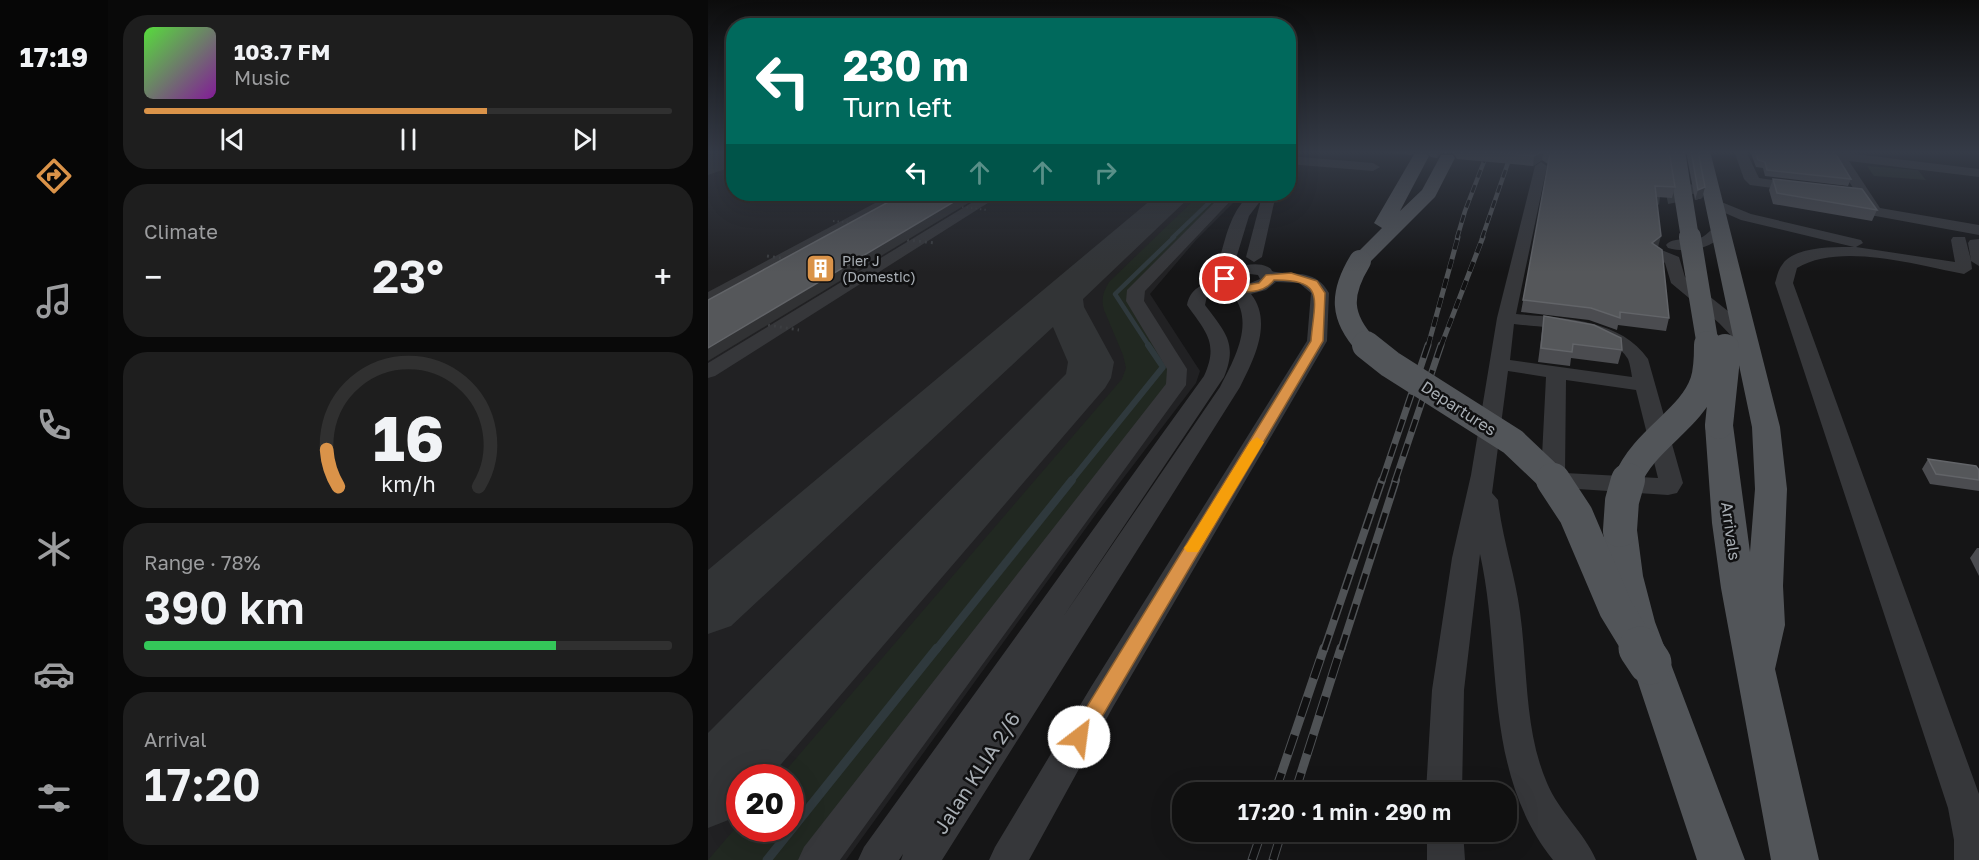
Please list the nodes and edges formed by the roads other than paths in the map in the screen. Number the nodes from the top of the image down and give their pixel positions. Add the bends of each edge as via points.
1 (1401, 191) edge
2 (1430, 191) edge
3 (1538, 191) edge
4 (1683, 191) edge
5 (1705, 191) edge
6 (1791, 191) edge
7 (1860, 191) edge
8 (1841, 192) edge
9 (1862, 194) junction
10 (1672, 198) edge
11 (889, 201) edge
12 (984, 201) edge
13 (1223, 201) edge
14 (1251, 201) edge
15 (1268, 201) edge
16 (1805, 201) edge
17 (1706, 202) junction
18 (1851, 209) edge
19 (1875, 212) junction
20 (1720, 230) junction
21 (1968, 234) edge
22 (1360, 261) junction
23 (1262, 268) junction
24 (1974, 268) edge
25 (1710, 269) junction
26 (1234, 277) junction
27 (708, 299) edge
28 (1506, 318) junction
29 (1251, 330) junction
30 (1220, 338) junction
31 (1747, 341) junction
32 (1499, 364) junction
33 (708, 372) edge
34 (1556, 372) junction
35 (1645, 385) junction
36 (1483, 475) junction
37 (1650, 663) junction
38 (1755, 672) junction
39 (1023, 676) junction
40 (1444, 782) edge
41 (1445, 842) edge
42 (817, 860) edge
43 (877, 860) edge
44 (920, 860) edge
45 (1008, 860) edge
46 (1446, 860) edge
47 (1576, 860) edge
48 (1721, 860) edge
49 (1795, 860) edge
50 (1973, 860) edge

1 - 22 main road, Departures
2 - 22 main road
3 - 28 street
4 - 37 main road, bridge via 1706,334 1707,376 1695,399 1640,457 1620,508 1623,562
5 - 17 main road
6 - 16 street
7 - 9 street
8 - 9 street
9 - 19 street
10 - 25 main road, bridge
11 - 27 street
12 - 33 street
13 - 42 street via 1136,290 1135,302 1177,369 1176,385
14 - 26 street via 1243,214 1226,266
15 - 23 street
17 - 20 main road
17 - 24 street via 1754,220
17 - 25 main road, Arrivals
18 - 19 street
19 - 21 street
20 - 31 main road
20 - 31 street via 1695,245 1658,249 1673,260 1677,279
21 - 24 street
22 - 37 main road, Departures, bridge via 1349,281 1345,302 1346,314 1358,335 1397,369 1510,441 1543,469 1581,524 1616,609
23 - 26 street
23 - 26 street via 1267,283 1255,288
23 - 45 street via 1318,286 1315,347 1102,697
24 - 50 street via 1830,251 1798,259 1785,270 1784,276 1966,808
25 - 38 main road, Arrivals, bridge via 1727,365 1719,418 1728,523
26 - 29 street via 1247,301
26 - 30 street via 1196,299 1196,305
28 - 32 street
28 - 35 street via 1596,330 1617,338 1633,349
29 - 30 street via 1228,327
29 - 39 street via 1245,357 1230,387
30 - 39 street via 1223,356 1214,377
31 - 38 main road via 1766,427 1771,489 1766,625
32 - 34 street
32 - 36 street
34 - 35 street
34 - 35 street via 1553,476 1563,483 1668,487 1671,483
36 - 40 street via 1455,628
36 - 47 street via 1486,518 1506,609 1514,728 1522,769 1550,828
37 - 48 main road
38 - 49 main road, Arrivals
39 - 43 street
39 - 44 street, Jalan KLIA 2/6
41 - 46 street

